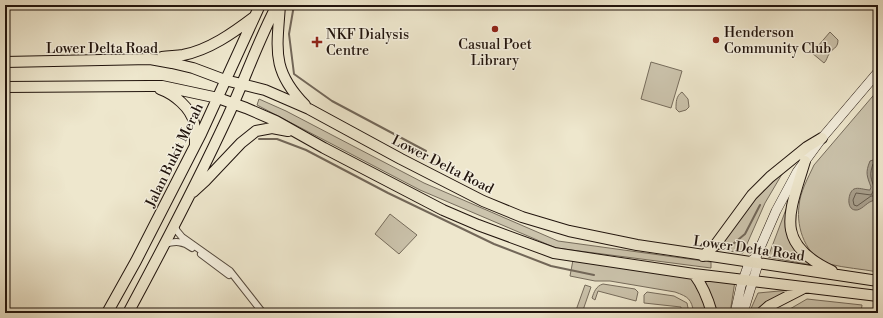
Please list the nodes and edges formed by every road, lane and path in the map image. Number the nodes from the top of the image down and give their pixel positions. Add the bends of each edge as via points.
1 (260, 5) edge
2 (278, 5) edge
3 (255, 16) junction
4 (150, 59) junction
5 (5, 62) edge
6 (878, 72) edge
7 (225, 80) junction
8 (241, 84) junction
9 (5, 86) edge
10 (149, 86) junction
11 (218, 98) junction
12 (234, 103) junction
13 (309, 109) junction
14 (295, 133) junction
15 (822, 138) junction
16 (195, 145) junction
17 (805, 161) junction
18 (190, 194) junction
19 (174, 225) junction
20 (165, 244) junction
21 (703, 256) junction
22 (755, 261) junction
23 (694, 274) junction
24 (842, 276) junction
25 (747, 281) junction
26 (878, 281) edge
27 (804, 288) junction
28 (878, 296) edge
29 (107, 313) edge
30 (128, 313) edge
31 (258, 313) edge
32 (263, 313) edge
33 (712, 313) edge
34 (735, 313) edge
35 (743, 313) edge
36 (761, 313) edge

1 - 3 main road, Jalan Bukit Merah
2 - 8 main road via 265,27
2 - 13 main road via 277,44 280,71 292,92
3 - 4 main road via 203,49 184,55
3 - 7 main road, Jalan Bukit Merah
4 - 5 main road, Lower Delta Road
4 - 7 main road, Lower Delta Road via 193,68
6 - 15 main road
7 - 8 main road, Lower Delta Road
7 - 11 main road, Jalan Bukit Merah
8 - 12 main road
8 - 13 main road, Lower Delta Road via 265,90
9 - 10 main road
10 - 11 main road via 162,86
10 - 16 main road via 164,91 186,107 194,122
11 - 12 main road
11 - 16 main road, Jalan Bukit Merah
12 - 14 main road
12 - 18 main road
13 - 21 main road, Lower Delta Road via 401,160 483,201 522,217 569,231 637,246
14 - 18 main road via 272,128 256,131
14 - 23 main road via 443,210 554,253
15 - 17 main road
15 - 21 main road via 770,176 752,195 716,244
16 - 29 main road, Jalan Bukit Merah
17 - 22 main road via 776,211
17 - 24 main road via 790,217 794,241 807,258
18 - 19 main road
19 - 20 main road
19 - 32 street via 182,237 230,270
20 - 30 main road
20 - 31 street via 173,242 188,245 227,274
21 - 22 main road, Lower Delta Road
22 - 24 main road, Lower Delta Road
22 - 25 main road
23 - 25 main road
23 - 33 main road via 701,284
24 - 26 main road, Lower Delta Road
25 - 27 main road
25 - 34 main road
25 - 35 main road
27 - 28 main road
27 - 36 main road via 769,306

